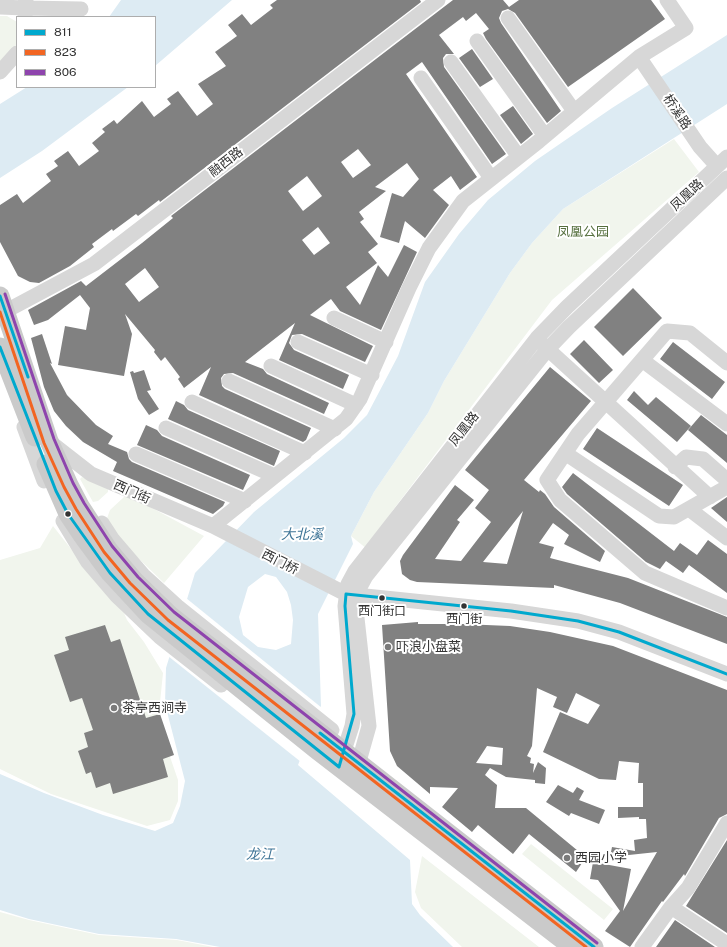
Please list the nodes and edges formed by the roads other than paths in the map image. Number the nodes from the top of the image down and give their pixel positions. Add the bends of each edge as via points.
1 (438, 0) edge
2 (667, 0) edge
3 (0, 7) edge
4 (25, 8) edge
5 (81, 9) edge
6 (508, 18) dead end
7 (477, 42) dead end
8 (641, 60) junction
9 (451, 62) dead end
10 (421, 78) dead end
11 (574, 111) junction
12 (545, 136) junction
13 (519, 157) junction
14 (722, 161) edge
15 (491, 178) junction
16 (727, 178) edge
17 (3, 303) edge
18 (334, 318) dead end
19 (536, 338) junction
20 (298, 342) dead end
21 (386, 342) junction
22 (0, 347) edge
23 (547, 350) junction
24 (642, 360) junction
25 (0, 363) edge
26 (727, 363) edge
27 (271, 366) dead end
28 (372, 375) junction
29 (228, 381) dead end
30 (605, 400) junction
31 (192, 402) dead end
32 (356, 405) junction
33 (727, 424) edge
34 (166, 428) dead end
35 (335, 429) junction
36 (49, 441) junction
37 (305, 453) junction
38 (565, 453) junction
39 (136, 454) dead end
40 (66, 455) junction
41 (675, 467) junction
42 (275, 476) junction
43 (727, 480) edge
44 (727, 487) edge
45 (710, 497) junction
46 (245, 501) junction
47 (689, 509) junction
48 (217, 529) junction
49 (727, 538) edge
50 (347, 594) junction
51 (727, 608) edge
52 (168, 622) junction
53 (727, 674) edge
54 (322, 743) junction
55 (341, 759) junction
56 (356, 771) junction
57 (727, 823) edge
58 (671, 907) junction
59 (727, 944) edge
60 (563, 947) edge
61 (572, 947) edge
62 (594, 947) edge
63 (642, 947) edge

1 - 17 street, 融西路 via 94,264
2 - 8 street via 686,28
3 - 4 street
4 - 5 street
6 - 11 street
7 - 12 street
8 - 11 street
8 - 14 street, 桥溪路 via 700,147
9 - 13 street
10 - 15 street
11 - 12 street
12 - 13 street
13 - 15 street
14 - 19 street, 凤凰路
15 - 21 street via 463,201 429,248
16 - 23 street, 凤凰路
17 - 36 main road
18 - 21 street
19 - 23 street
19 - 50 street, 凤凰路 via 354,570
20 - 28 street
21 - 28 street
22 - 52 main road via 56,491 68,514 110,573 148,614
23 - 30 street
23 - 50 street, 凤凰路 via 379,559 359,589
24 - 26 street via 667,330 690,333
24 - 30 street
24 - 33 street
25 - 52 street via 49,493 60,518 87,561 117,596
27 - 32 street
28 - 32 street
29 - 35 street
30 - 38 street
30 - 41 street
31 - 37 street
32 - 35 street
34 - 42 street
35 - 37 street
36 - 40 street, 西门街
36 - 52 main road via 80,506 108,548
37 - 42 street
38 - 47 street via 659,516 674,517
38 - 51 street via 547,480 560,500 645,573
39 - 46 street
40 - 48 street, 西门街 via 91,474
40 - 52 street via 93,510 113,540 143,574
41 - 43 street via 686,457 703,460
41 - 45 street
42 - 46 street
44 - 45 street
45 - 47 street
46 - 48 street
47 - 49 street
48 - 50 street, 西门桥
50 - 53 street via 511,611 578,621 619,632
50 - 55 street, 凤凰路 via 345,606 354,714
50 - 56 street, 凤凰路 via 356,609 369,719 368,732
52 - 54 main road
52 - 54 street
54 - 55 main road
54 - 60 street
55 - 56 main road
56 - 61 main road
56 - 62 main road
57 - 58 street via 688,888
58 - 59 street
58 - 63 street

